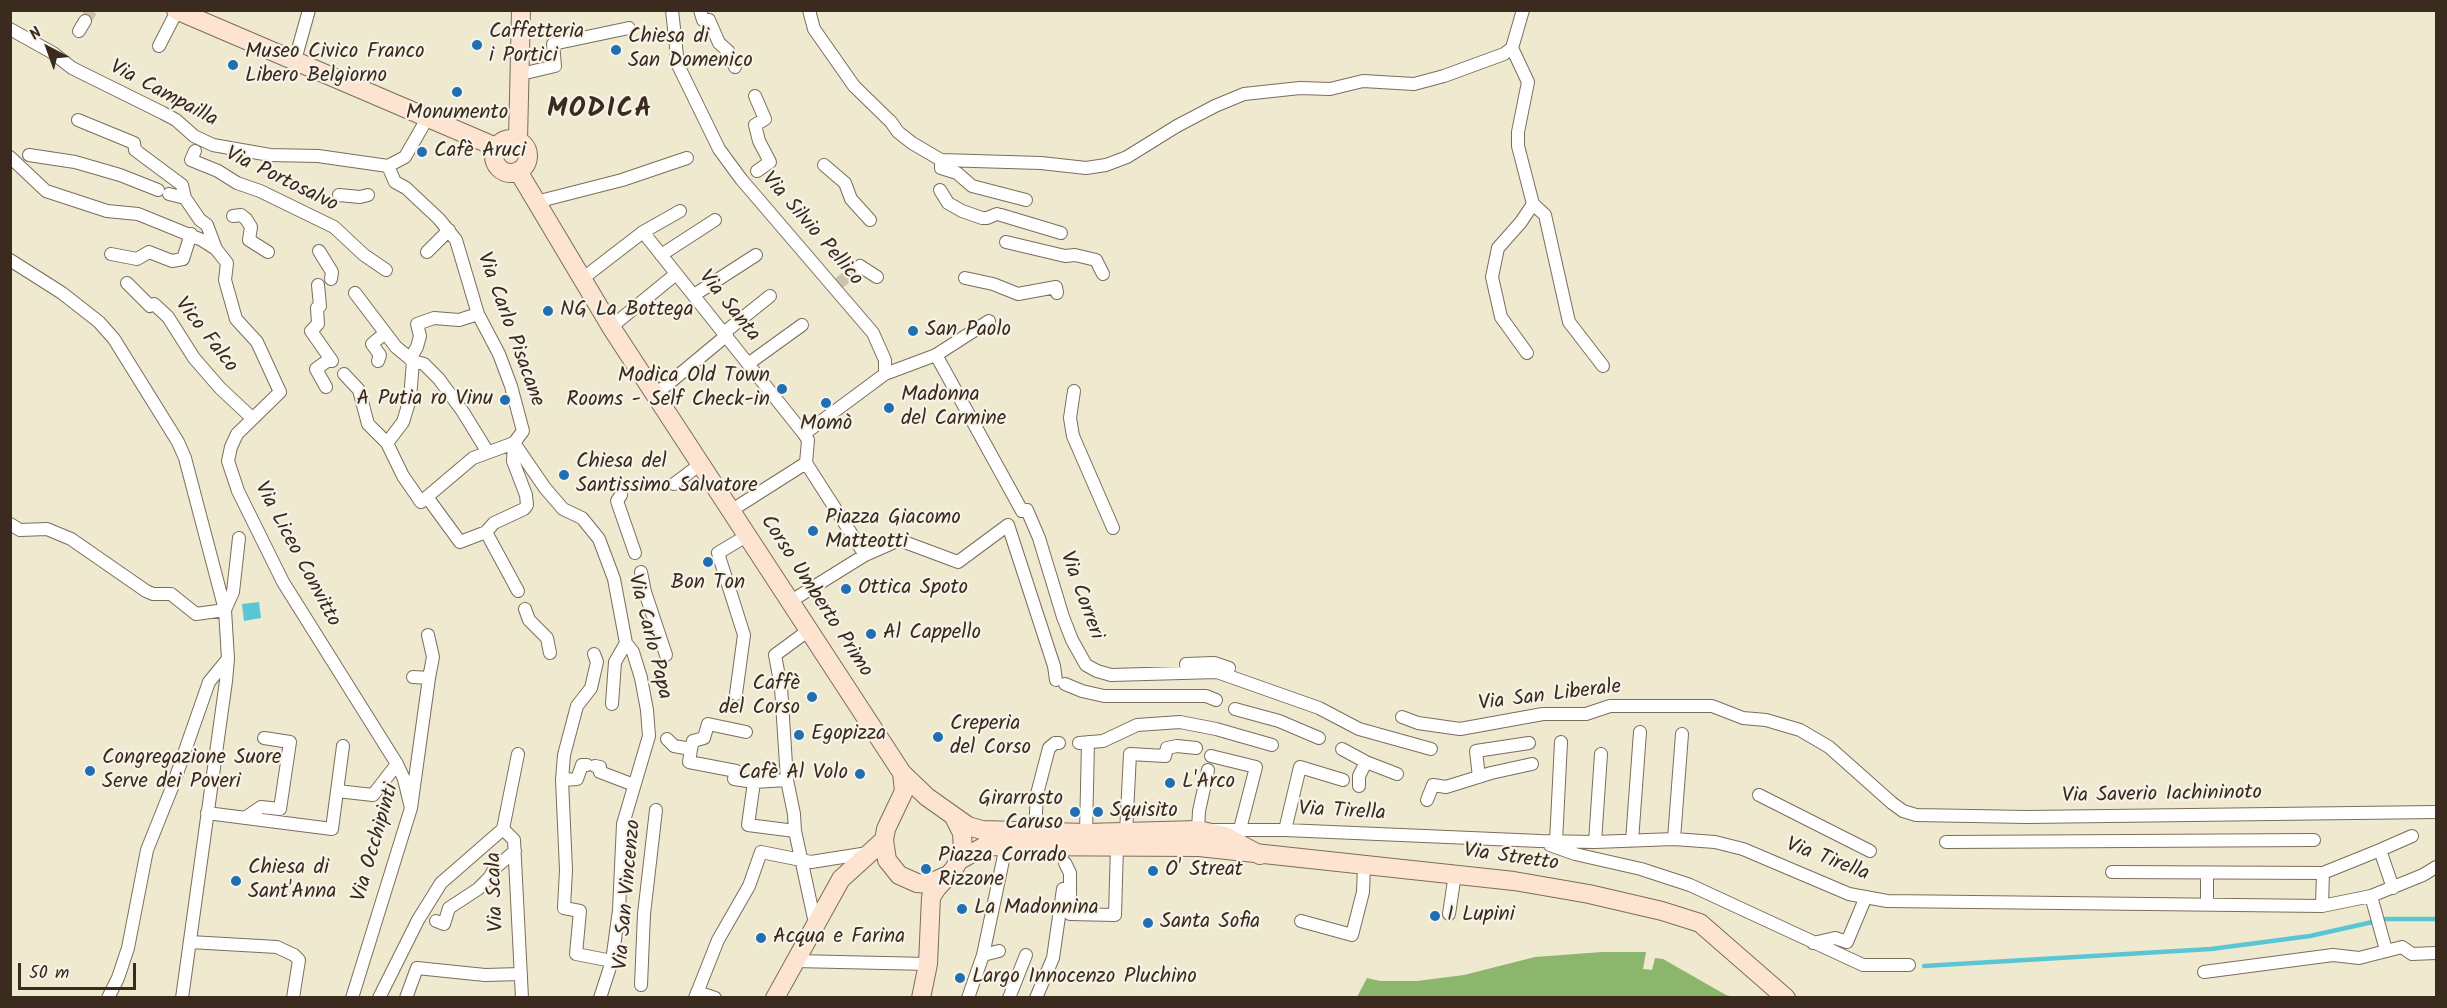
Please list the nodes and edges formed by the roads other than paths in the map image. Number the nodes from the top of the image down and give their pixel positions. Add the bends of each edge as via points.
1 (309, 10) edge
2 (521, 10) edge
3 (672, 10) edge
4 (700, 10) edge
5 (809, 10) edge
6 (1524, 10) edge
7 (176, 11) edge
8 (629, 28) dead end
9 (10, 29) edge
10 (159, 46) dead end
11 (1512, 48) junction
12 (295, 60) junction
13 (735, 67) dead end
14 (521, 74) junction
15 (755, 96) dead end
16 (428, 117) junction
17 (78, 120) dead end
18 (518, 140) junction
19 (198, 144) junction
20 (496, 147) junction
21 (29, 155) dead end
22 (10, 157) edge
23 (687, 158) dead end
24 (941, 160) junction
25 (824, 165) dead end
26 (388, 166) junction
27 (518, 171) junction
28 (757, 171) dead end
29 (940, 190) dead end
30 (339, 195) dead end
31 (368, 195) dead end
32 (185, 198) junction
33 (1026, 200) dead end
34 (536, 202) junction
35 (1533, 204) junction
36 (680, 212) dead end
37 (233, 216) dead end
38 (715, 220) dead end
39 (870, 220) dead end
40 (449, 230) junction
41 (644, 232) junction
42 (1061, 233) dead end
43 (191, 234) junction
44 (1006, 242) dead end
45 (216, 249) junction
46 (319, 251) dead end
47 (268, 252) dead end
48 (426, 252) dead end
49 (111, 255) dead end
50 (661, 255) junction
51 (756, 255) dead end
52 (10, 260) edge
53 (856, 269) dead end
54 (386, 270) dead end
55 (676, 274) junction
56 (1103, 274) dead end
57 (877, 277) dead end
58 (964, 278) dead end
59 (331, 279) dead end
60 (582, 279) junction
61 (127, 283) dead end
62 (318, 285) dead end
63 (1057, 293) dead end
64 (355, 294) dead end
65 (694, 295) junction
66 (770, 296) dead end
67 (478, 314) junction
68 (989, 321) dead end
69 (802, 324) dead end
70 (611, 327) junction
71 (385, 333) junction
72 (726, 333) junction
73 (1527, 353) dead end
74 (936, 355) junction
75 (412, 360) junction
76 (378, 361) dead end
77 (748, 364) junction
78 (1602, 366) dead end
79 (344, 374) dead end
80 (885, 374) junction
81 (326, 387) dead end
82 (1074, 391) dead end
83 (656, 394) junction
84 (252, 418) junction
85 (806, 437) junction
86 (514, 442) junction
87 (387, 443) junction
88 (487, 451) junction
89 (806, 463) junction
90 (702, 464) junction
91 (674, 484) dead end
92 (621, 495) dead end
93 (427, 497) junction
94 (732, 510) junction
95 (10, 524) edge
96 (1113, 528) dead end
97 (486, 532) junction
98 (748, 535) junction
99 (239, 538) dead end
100 (635, 553) dead end
101 (865, 555) junction
102 (641, 572) dead end
103 (518, 591) dead end
104 (791, 601) junction
105 (525, 609) dead end
106 (225, 610) junction
107 (808, 630) junction
108 (428, 634) dead end
109 (626, 643) junction
110 (550, 652) dead end
111 (594, 654) dead end
112 (666, 655) dead end
113 (228, 659) junction
114 (1186, 664) dead end
115 (413, 677) dead end
116 (429, 678) junction
117 (1259, 686) junction
118 (736, 694) dead end
119 (1216, 700) dead end
120 (612, 704) dead end
121 (1234, 709) dead end
122 (1402, 717) dead end
123 (746, 732) dead end
124 (1640, 732) dead end
125 (1682, 734) dead end
126 (264, 738) dead end
127 (1319, 738) dead end
128 (668, 739) dead end
129 (1561, 742) dead end
130 (1057, 743) dead end
131 (1529, 743) dead end
132 (343, 746) dead end
133 (1272, 746) dead end
134 (1196, 748) dead end
135 (691, 749) junction
136 (1342, 749) dead end
137 (1431, 749) dead end
138 (518, 754) dead end
139 (1601, 754) dead end
140 (1211, 756) dead end
141 (1366, 762) junction
142 (397, 764) junction
143 (1532, 764) dead end
144 (1208, 770) dead end
145 (902, 773) junction
146 (1397, 774) dead end
147 (1479, 777) junction
148 (562, 780) junction
149 (787, 780) junction
150 (1343, 780) dead end
151 (754, 782) junction
152 (634, 785) junction
153 (1359, 786) dead end
154 (337, 791) junction
155 (1759, 795) dead end
156 (1427, 800) dead end
157 (1892, 803) joint
158 (411, 808) junction
159 (656, 810) dead end
160 (2436, 812) edge
161 (207, 813) junction
162 (949, 813) junction
163 (245, 818) junction
164 (892, 819) junction
165 (1035, 825) junction
166 (1086, 826) junction
167 (503, 829) junction
168 (1285, 830) junction
169 (795, 831) junction
170 (1123, 833) junction
171 (1232, 833) junction
172 (2412, 837) dead end
173 (1199, 839) junction
174 (1674, 839) junction
175 (884, 840) junction
176 (2314, 840) dead end
177 (1540, 841) junction
178 (1632, 841) junction
179 (1557, 842) junction
180 (1595, 842) junction
181 (1946, 842) dead end
182 (1006, 846) junction
183 (2380, 850) junction
184 (1870, 851) dead end
185 (515, 852) junction
186 (868, 853) junction
187 (1065, 855) junction
188 (1260, 855) junction
189 (801, 860) junction
190 (960, 860) junction
191 (1364, 866) junction
192 (2436, 867) edge
193 (2112, 872) dead end
194 (2323, 873) junction
195 (1455, 874) junction
196 (2207, 874) junction
197 (946, 876) junction
198 (2393, 888) junction
199 (2371, 896) junction
200 (1864, 899) junction
201 (2207, 904) junction
202 (2322, 905) junction
203 (1449, 914) dead end
204 (436, 921) dead end
205 (1301, 921) dead end
206 (815, 923) junction
207 (190, 942) junction
208 (1813, 943) junction
209 (2386, 950) junction
210 (999, 951) dead end
211 (2436, 953) edge
212 (983, 955) junction
213 (1026, 955) dead end
214 (612, 961) junction
215 (795, 961) junction
216 (928, 964) junction
217 (1909, 965) dead end
218 (2204, 972) dead end
219 (521, 974) junction
220 (641, 985) dead end
221 (696, 994) edge
222 (380, 995) edge
223 (108, 998) edge
224 (182, 998) edge
225 (293, 998) edge
226 (352, 998) edge
227 (406, 998) edge
228 (522, 998) edge
229 (600, 998) edge
230 (715, 998) edge
231 (775, 998) edge
232 (921, 998) edge
233 (968, 998) edge
234 (1010, 998) edge
235 (1036, 998) edge
236 (1786, 998) edge

1 - 12 street
2 - 14 street
3 - 80 street, Via Silvio Pellico via 678,65 719,149 873,333 885,360
4 - 13 street
5 - 24 street via 814,29 854,86 898,132
6 - 11 street
7 - 10 street
7 - 12 street
8 - 14 street via 553,44 555,66
9 - 19 street, Via Campailla via 88,77 170,116
11 - 24 street via 1414,84 1363,81 1330,89 1244,94 1106,165 1086,168 1041,162
11 - 35 street via 1528,82 1518,146
12 - 16 street
14 - 18 street
15 - 28 street via 765,119 755,125 770,162
16 - 20 street
16 - 26 street via 405,157
17 - 32 street, Via Liceo Convitto via 134,143 135,150 182,185
18 - 20 street via 506,140
18 - 27 street via 527,152 527,160
19 - 26 street, Via Campailla
19 - 54 street, Via Portosalvo via 191,160 334,227
20 - 27 street via 494,159 500,169
21 - 32 street via 75,162
22 - 43 street via 46,191 107,211 138,214
23 - 34 street
24 - 33 street via 941,168 957,173 972,186
25 - 39 street via 845,183
26 - 40 street, Via Carlo Pisacane via 395,182
27 - 34 street, Corso Umberto Primo
29 - 42 street via 948,203 962,211 982,218 999,215
30 - 31 street
32 - 45 street, Via Liceo Convitto via 207,225
34 - 60 street, Corso Umberto Primo
35 - 73 street via 1498,248 1492,277 1501,317
35 - 78 street via 1545,215 1569,322
36 - 41 street
37 - 47 street via 246,219 251,227 249,240
38 - 50 street
40 - 48 street
40 - 67 street, Via Carlo Pisacane via 464,263
41 - 50 street, Via Santa
41 - 60 street
43 - 45 street
43 - 49 street via 183,259 172,261 149,252 137,260
44 - 56 street via 1096,260
45 - 84 street, Via Liceo Convitto via 227,263 225,280 236,319 257,342 280,392
46 - 59 street via 332,272
50 - 55 street, Via Santa
51 - 65 street
52 - 106 street via 71,300 114,339 178,442
53 - 57 street via 860,266
55 - 65 street, Via Santa
55 - 70 street
58 - 63 street via 1018,294 1056,287
60 - 70 street, Corso Umberto Primo
61 - 84 street, Vico Falco via 150,306 154,303 168,317 194,358
62 - 81 street via 318,324 311,331 331,360 316,369
64 - 71 street
65 - 72 street, Via Santa
66 - 72 street
67 - 75 street via 459,320 434,318 417,324 420,336
67 - 86 street, Via Carlo Pisacane via 500,354 514,396 523,431
68 - 74 street
69 - 77 street
70 - 83 street, Corso Umberto Primo
71 - 75 street
71 - 76 street via 372,344 380,356
72 - 77 street, Via Santa
72 - 83 street
74 - 80 street
74 - 117 street, Via Correri via 1022,511 1027,510 1063,617 1086,665 1112,675 1217,672
75 - 87 street via 410,399 403,422
75 - 88 street via 424,364 439,380
77 - 85 street, Via Santa
79 - 87 street via 359,390 368,424
80 - 85 street
82 - 96 street via 1070,418 1073,436
83 - 90 street, Corso Umberto Primo
84 - 142 street, Via Liceo Convitto via 237,434 228,461 245,510 283,582
85 - 89 street
86 - 88 street
86 - 97 street via 513,461 527,505 494,523
86 - 109 street, Via Carlo Papa via 568,517 582,518 599,539 614,579
87 - 93 street via 412,492 421,502
88 - 93 street
89 - 94 street
89 - 101 street
90 - 91 street
90 - 94 street, Corso Umberto Primo
92 - 100 street via 617,501
93 - 97 street via 460,542
94 - 98 street, Corso Umberto Primo
95 - 106 street via 20,530 47,529 71,540 146,591 171,594 196,614
97 - 103 street
98 - 104 street, Corso Umberto Primo
98 - 118 street via 718,553 744,635
99 - 106 street via 232,592
101 - 104 street
101 - 119 street via 899,540 958,562 1008,525 1061,682 1104,696 1206,696
102 - 112 street
104 - 107 street, Corso Umberto Primo
105 - 110 street via 529,620 548,638
106 - 113 street
107 - 145 street, Corso Umberto Primo
107 - 149 street via 776,655
108 - 116 street, Via Occhipinti via 433,657
109 - 120 street via 615,662
109 - 152 street, Via Carlo Papa via 633,651 649,736
111 - 148 street via 597,662 591,688 577,706 564,755
113 - 161 street
113 - 223 street via 209,682 147,850 128,948
114 - 117 street via 1214,663 1261,680
115 - 116 street
116 - 158 street, Via Occhipinti
117 - 137 street, Via Correri via 1319,708 1359,729
121 - 127 street via 1279,721
122 - 157 street, Via San Liberale via 1460,729 1543,714 1586,714 1610,706 1712,706 1743,718 1800,730 1829,747
123 - 135 street via 708,724 704,738 693,741
124 - 178 street
125 - 174 street
126 - 163 street via 290,742 280,809 261,807
128 - 135 street via 674,746
129 - 179 street
130 - 165 street via 1049,748 1037,794
131 - 147 street via 1476,751
132 - 154 street
133 - 166 street via 1180,722 1137,725 1103,741 1084,742
134 - 170 street via 1167,748 1165,756 1130,754
135 - 151 street via 688,762 736,771 734,779
136 - 141 street
138 - 167 street, Via Scala
139 - 180 street
140 - 171 street via 1256,767
141 - 146 street
141 - 153 street
142 - 154 street via 373,795
142 - 158 street, Via Liceo Convitto
143 - 147 street
144 - 173 street via 1199,811
145 - 162 street, Corso Umberto Primo
145 - 164 street via 904,791
147 - 156 street via 1446,787 1433,785
148 - 152 street via 577,778 582,765 600,767 600,772
148 - 214 street via 564,908 580,911 576,954
149 - 151 street
149 - 169 street
150 - 168 street via 1300,767
151 - 169 street via 748,825
152 - 214 street, Via Carlo Papa via 623,824
154 - 163 street via 332,829
155 - 184 street
157 - 160 street, Via Saverio Iachininoto via 1916,815 1937,816
158 - 226 street, Via Occhipinti
159 - 220 street, Via San Vincenzo via 644,914
161 - 163 street
161 - 207 street
162 - 164 street via 934,805 911,806
162 - 165 street via 982,830
162 - 190 street via 962,833
164 - 175 street
165 - 166 street
166 - 170 street
167 - 185 street, Via Scala via 514,840
167 - 222 street via 441,883
168 - 171 street, Via Tirella
168 - 177 street, Via Tirella
169 - 189 street
170 - 173 street
170 - 187 street
170 - 187 street via 1115,915 1070,914 1070,873
171 - 173 street
171 - 188 street
172 - 183 street
173 - 188 street, Via Stretto
174 - 178 street, Via Tirella
174 - 200 street, Via Tirella via 1743,849
175 - 186 street
175 - 197 street via 887,860 908,881 928,884
176 - 181 street
177 - 179 street, Via Tirella
177 - 208 street via 1690,885
178 - 180 street, Via Tirella
179 - 180 street, Via Tirella
182 - 187 street
182 - 190 street via 983,847
182 - 212 street
183 - 194 street
183 - 198 street
185 - 204 street via 478,889 449,908 444,924
185 - 219 street, Via Scala
186 - 189 street via 811,862
186 - 206 street via 841,879
187 - 235 street via 1053,958
188 - 191 street, Via Stretto
189 - 206 street
189 - 221 street via 761,852 749,886 718,940
190 - 197 street
191 - 195 street, Via Stretto
191 - 205 street via 1363,892 1352,935
192 - 198 street, Via Tirella
193 - 196 street
194 - 196 street
194 - 202 street
195 - 203 street
195 - 236 street, Via Stretto via 1589,894 1684,917 1714,934
196 - 201 street
197 - 216 street via 931,897
198 - 199 street, Via Tirella
199 - 202 street, Via Tirella
199 - 209 street
200 - 201 street, Via Tirella via 1926,903
200 - 208 street via 1847,942 1835,939
201 - 202 street, Via Tirella
206 - 215 street
207 - 224 street
207 - 225 street via 277,947 294,955 299,960
208 - 217 street via 1863,965
209 - 211 street via 2402,947 2412,954
209 - 218 street via 2359,958 2332,955
210 - 212 street
212 - 233 street
213 - 234 street
214 - 229 street, Via Carlo Papa
215 - 216 street
215 - 231 street
216 - 232 street
219 - 227 street via 485,975 417,968
219 - 228 street, Via Scala
221 - 230 street

